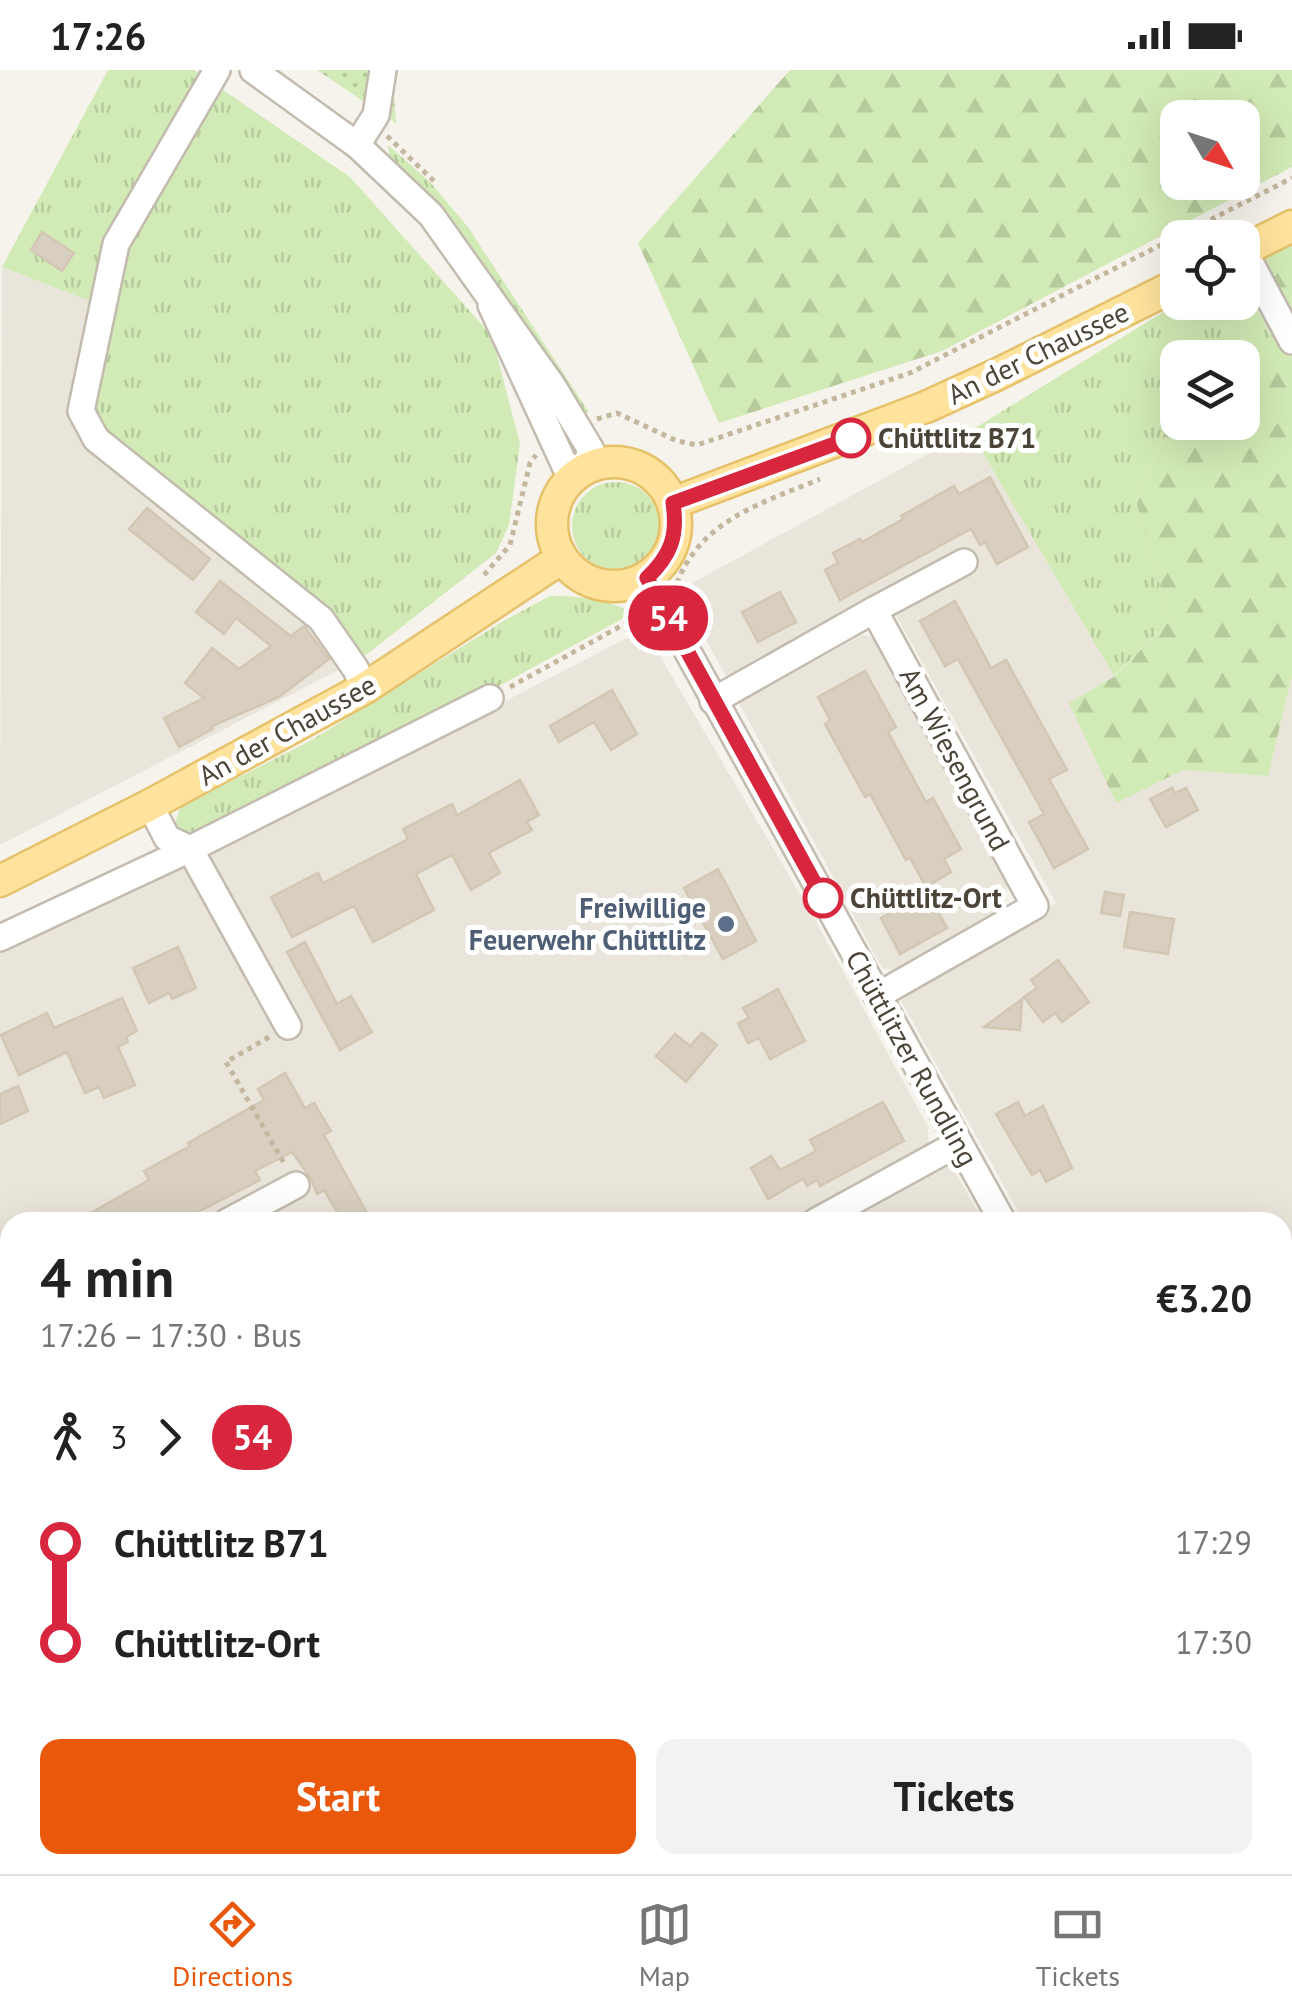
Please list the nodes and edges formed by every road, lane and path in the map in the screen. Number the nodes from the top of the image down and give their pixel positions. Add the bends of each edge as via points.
1 (217, 70) edge
2 (253, 70) edge
3 (382, 70) edge
4 (357, 145) junction
5 (1292, 178) edge
6 (1292, 226) edge
7 (1260, 242) edge
8 (1260, 282) edge
9 (1160, 293) edge
10 (491, 304) junction
11 (1292, 341) edge
12 (579, 429) junction
13 (710, 442) junction
14 (554, 444) junction
15 (713, 452) dead end
16 (585, 469) junction
17 (828, 476) dead end
18 (673, 503) junction
19 (562, 558) junction
20 (964, 562) dead end
21 (647, 578) junction
22 (471, 584) dead end
23 (669, 603) junction
24 (874, 610) junction
25 (365, 688) junction
26 (490, 698) joint
27 (713, 701) junction
28 (150, 805) junction
29 (190, 849) junction
30 (0, 882) edge
31 (0, 938) edge
32 (876, 996) junction
33 (288, 1026) joint
34 (960, 1143) junction
35 (296, 1185) joint
36 (246, 1212) edge
37 (833, 1212) edge
38 (998, 1212) edge

1 - 25 street via 116,244 81,411 96,439 321,618
2 - 4 street
3 - 4 street via 376,116
4 - 10 street via 430,216
5 - 13 path via 910,373
6 - 7 main road
8 - 11 street
9 - 18 main road, An der Chaussee via 926,407
10 - 12 street
10 - 14 street
12 - 13 path via 616,414 677,441
12 - 16 street via 591,450
13 - 15 path
14 - 16 street via 565,466
14 - 22 path via 530,463 510,545
16 - 18 main road via 610,462 637,466 660,482
16 - 19 main road via 554,510
17 - 23 path via 717,526 688,557
18 - 21 main road via 673,545
19 - 21 main road via 602,586
19 - 25 main road, An der Chaussee
20 - 24 street
21 - 23 street, Chüttlitzer Rundling
23 - 26 path
23 - 27 street, Chüttlitzer Rundling
24 - 27 street
24 - 32 street, Am Wiesengrund via 1035,906
25 - 28 main road, An der Chaussee
26 - 29 street
27 - 32 street, Chüttlitzer Rundling
28 - 29 street via 167,838
28 - 30 main road, An der Chaussee
29 - 31 street
29 - 33 street
32 - 34 street, Chüttlitzer Rundling
33 - 35 path via 226,1062
34 - 37 street
34 - 38 street, Chüttlitzer Rundling
35 - 36 street

